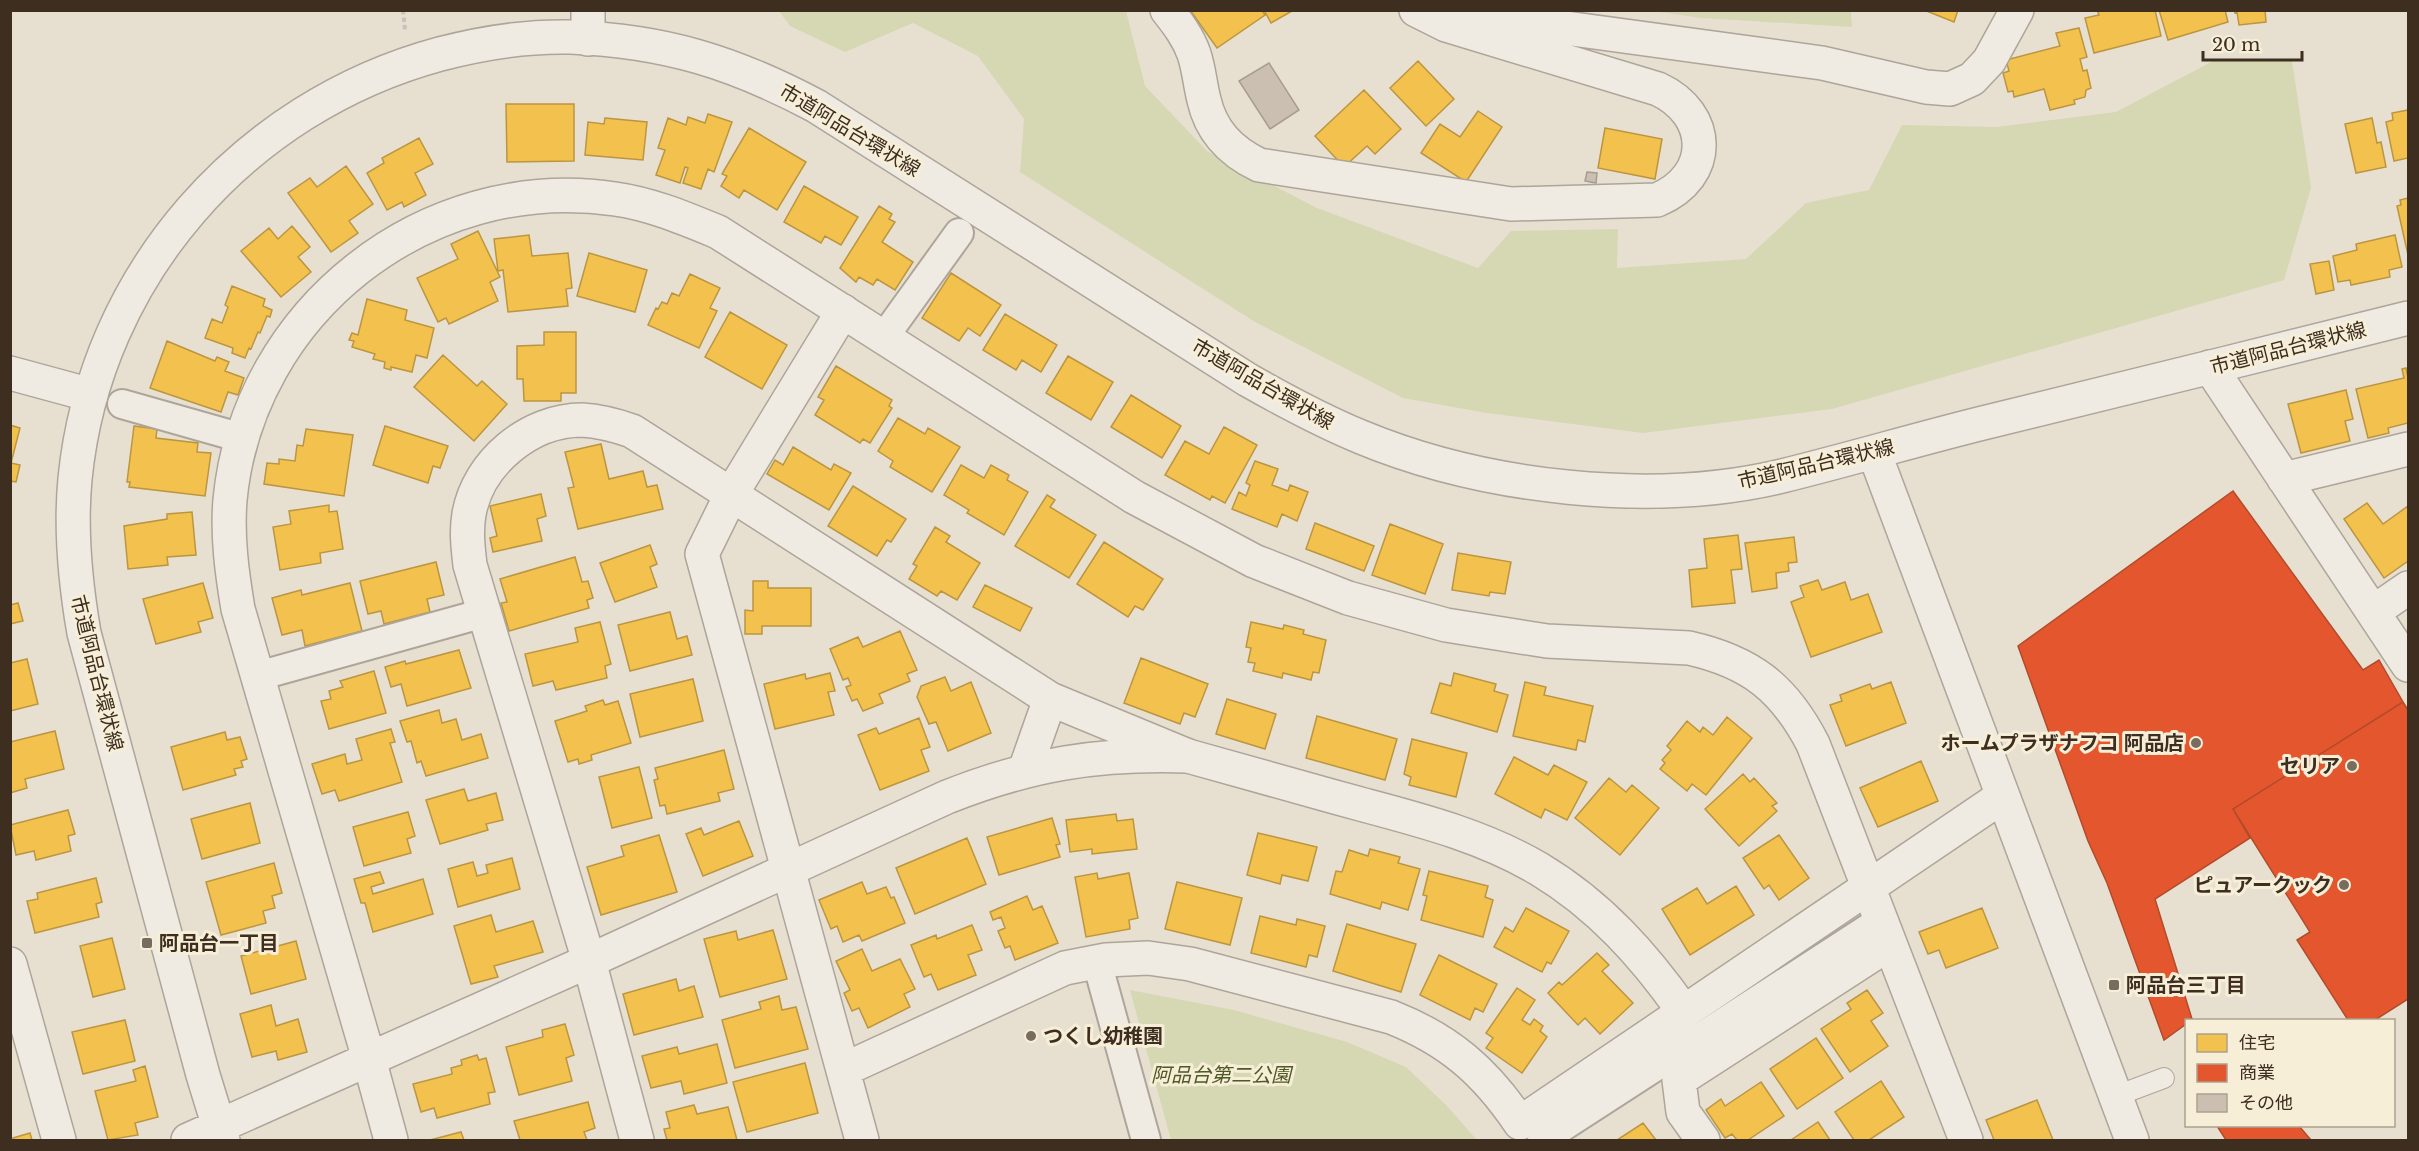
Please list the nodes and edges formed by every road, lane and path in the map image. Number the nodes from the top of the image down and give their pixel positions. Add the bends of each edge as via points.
1 (403, 10) edge
2 (1167, 10) edge
3 (1416, 10) edge
4 (1469, 10) edge
5 (2017, 10) edge
6 (588, 25) edge
7 (405, 30) dead end
8 (959, 233) dead end
9 (843, 311) junction
10 (2409, 318) edge
11 (884, 337) junction
12 (2210, 367) junction
13 (10, 373) edge
14 (91, 395) junction
15 (122, 404) dead end
16 (242, 438) junction
17 (2409, 449) edge
18 (1874, 452) junction
19 (2284, 479) junction
20 (732, 493) junction
21 (2409, 588) edge
22 (2373, 612) junction
23 (484, 613) junction
24 (2409, 665) edge
25 (258, 676) junction
26 (1050, 699) junction
27 (1188, 756) junction
28 (1025, 770) junction
29 (2003, 796) junction
30 (788, 870) junction
31 (1867, 888) junction
32 (1884, 932) junction
33 (589, 961) junction
34 (1097, 962) junction
35 (10, 964) edge
36 (1684, 1012) junction
37 (369, 1059) junction
38 (843, 1070) junction
39 (2164, 1078) dead end
40 (2116, 1096) junction
41 (221, 1133) edge
42 (59, 1140) edge
43 (188, 1140) edge
44 (391, 1140) edge
45 (637, 1140) edge
46 (862, 1140) edge
47 (1146, 1140) edge
48 (1542, 1140) edge
49 (1703, 1140) edge
50 (1966, 1140) edge
51 (2132, 1140) edge

1 - 7 path
2 - 3 street via 1181,27 1194,55 1204,100 1217,133 1258,165 1511,204 1657,200 1683,185 1692,173 1698,152 1698,130 1683,104 1672,95 1446,26
4 - 5 street via 1500,19 1822,63 1926,87 1950,88 1972,79 1989,60
6 - 14 street, 市道阿品台環状線 via 568,37 465,47 415,61 320,102 277,130 236,163 167,239 115,329
6 - 18 street, 市道阿品台環状線 via 620,41 722,63 816,106 1248,380 1323,421 1402,452 1464,470 1527,482 1612,490 1697,488 1782,476
8 - 11 street
9 - 11 street
9 - 16 street via 718,232 668,211 614,199 560,196 505,201 453,215 402,237 357,267 317,304 283,347 258,395
9 - 20 street
10 - 12 street, 市道阿品台環状線
11 - 31 street via 1134,497 1254,561 1316,587 1413,618 1479,632 1547,641 1689,648 1741,665 1784,698 1801,720
12 - 18 street, 市道阿品台環状線
12 - 19 street
13 - 14 street
14 - 41 street, 市道阿品台環状線 via 75,478 73,530 75,581 84,633
15 - 16 street
16 - 25 street via 230,500 230,554 238,609
17 - 19 street
18 - 29 street
19 - 22 street
20 - 23 street via 632,430 581,420 531,433 491,466 469,513 470,565
20 - 26 street
20 - 30 street via 702,554
21 - 22 street
22 - 24 street
23 - 25 street
23 - 33 street
25 - 37 street
26 - 27 street
26 - 28 street
27 - 28 street via 1105,756
27 - 36 street via 1446,827 1494,845 1582,898 1654,970
28 - 30 street via 947,797
29 - 31 street
29 - 40 street
30 - 33 street
30 - 38 street
31 - 32 street
31 - 36 street
32 - 48 street
32 - 49 street via 1679,1080 1683,1112
32 - 50 street
33 - 37 street
33 - 45 street
34 - 36 street via 1148,958 1190,964 1391,1017 1435,1037 1468,1061 1492,1083 1520,1123
34 - 38 street via 1065,968
34 - 47 street
35 - 42 street
37 - 41 street
37 - 44 street
38 - 46 street
39 - 40 lane
40 - 51 street
41 - 43 street

